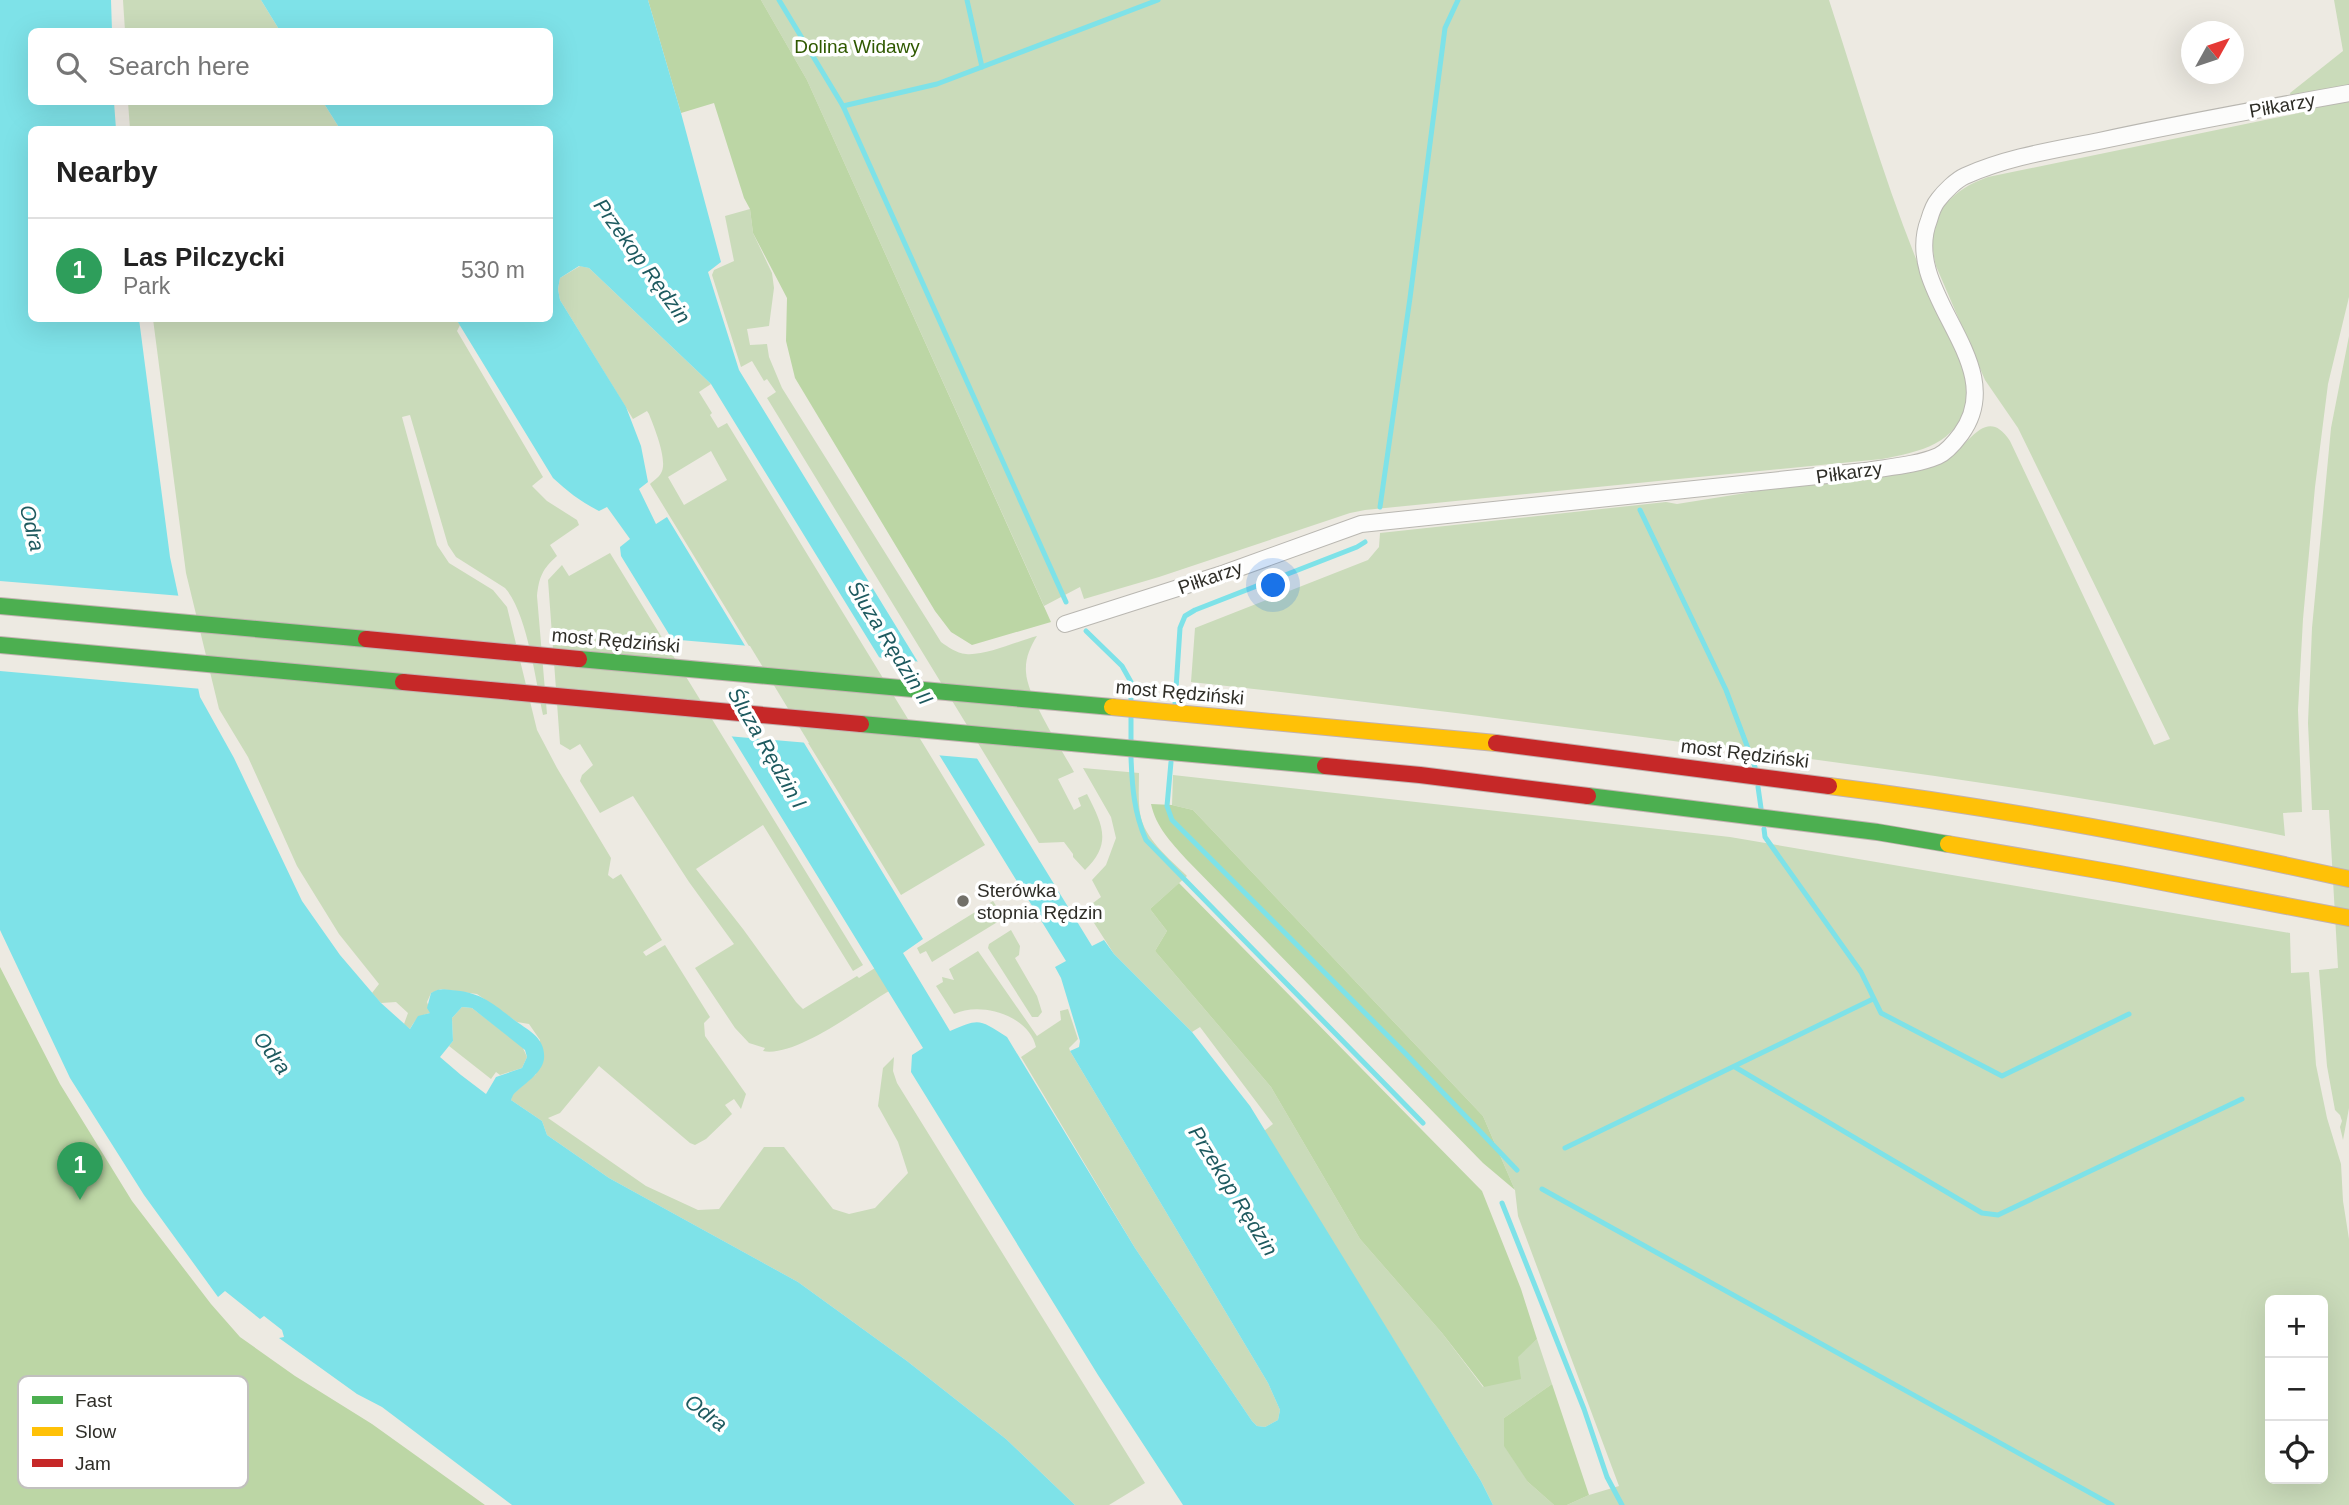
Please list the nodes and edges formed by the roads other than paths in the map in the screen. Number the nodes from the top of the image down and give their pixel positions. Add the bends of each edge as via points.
1 (2349, 93) edge
2 (0, 606) edge
3 (1065, 624) dead end
4 (0, 645) edge
5 (2349, 878) edge
6 (2349, 918) edge

1 - 3 street, Piłkarzy via 2060,149 1962,177 1936,202 1926,226 1924,249 1929,275 1975,382 1975,406 1966,426 1942,454 1866,471 1361,524
2 - 5 highway, most Rędziński via 1461,739 2031,816
4 - 6 highway via 1420,775 1877,831

